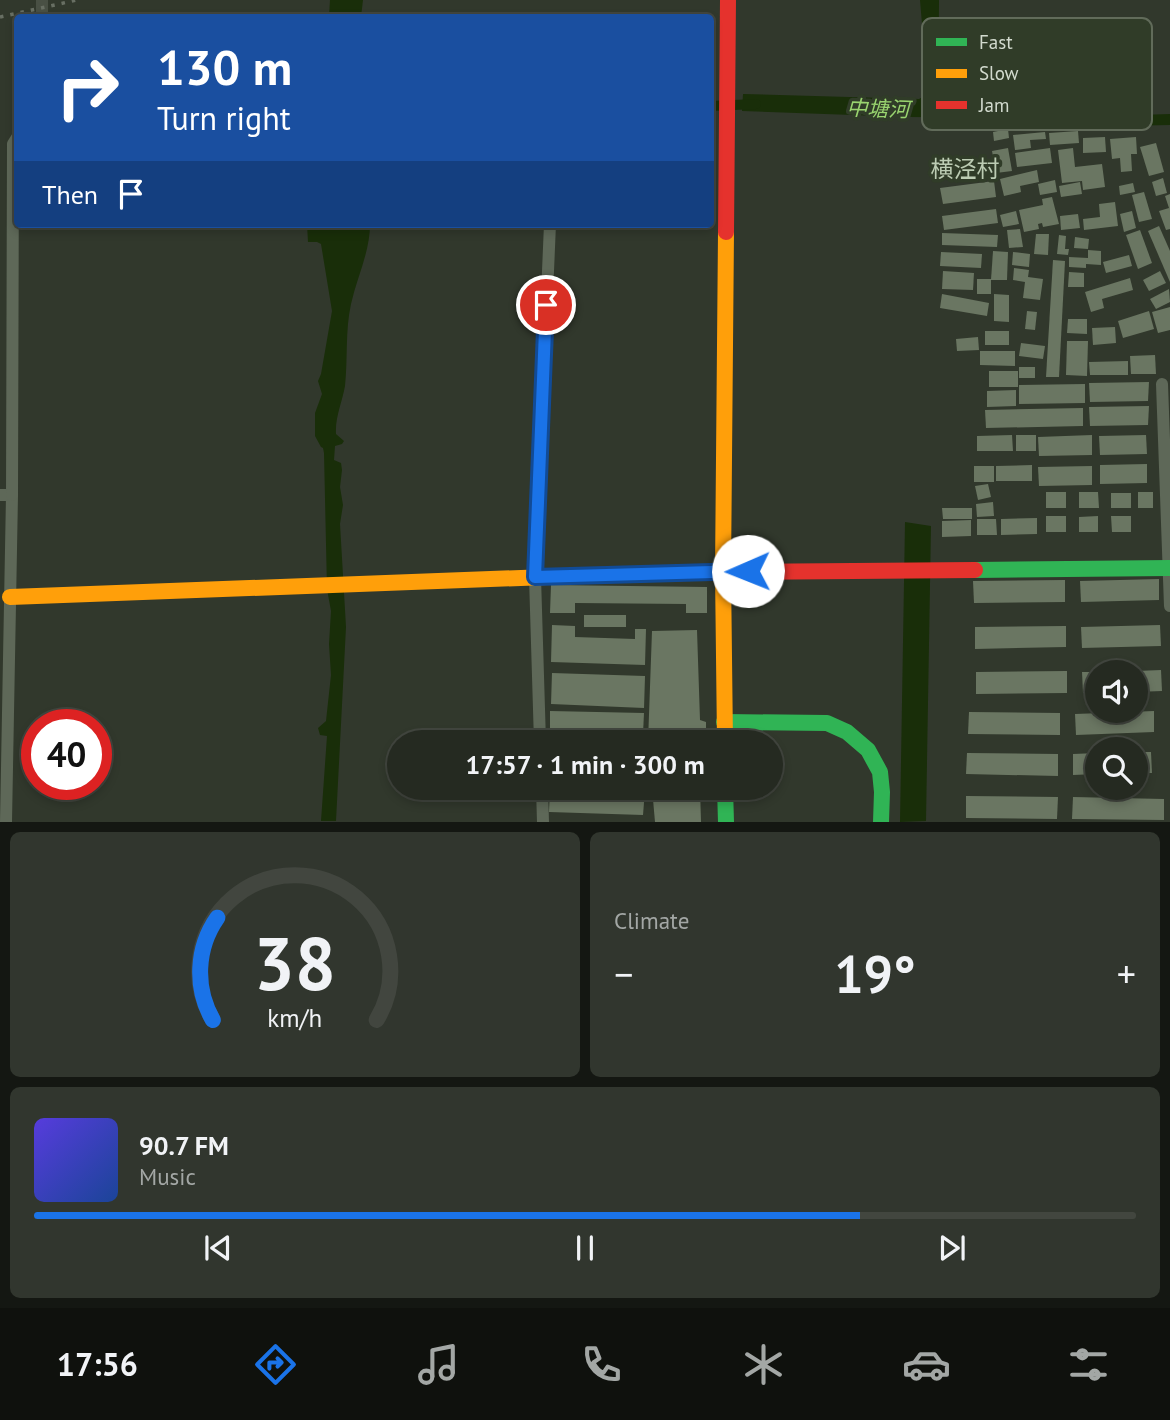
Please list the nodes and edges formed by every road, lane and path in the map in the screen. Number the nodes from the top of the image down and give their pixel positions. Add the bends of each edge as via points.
1 (728, 0) edge
2 (14, 142) edge
3 (550, 228) edge
4 (1162, 384) dead end
5 (6, 495) edge
6 (1170, 568) edge
7 (723, 572) junction
8 (535, 577) junction
9 (10, 597) junction
10 (1170, 606) edge
11 (724, 722) junction
12 (540, 730) edge
13 (724, 730) edge
14 (542, 800) edge
15 (725, 800) edge
16 (6, 821) edge
17 (543, 821) edge
18 (726, 821) edge
19 (881, 821) edge

1 - 7 street
2 - 5 street
3 - 8 street
4 - 6 street
5 - 9 street
6 - 7 street
6 - 10 street
7 - 8 street
7 - 11 street
8 - 9 street
8 - 12 street
9 - 16 street
11 - 13 street
11 - 19 street via 827,723 847,732 868,750 880,772
14 - 17 street
15 - 18 street

